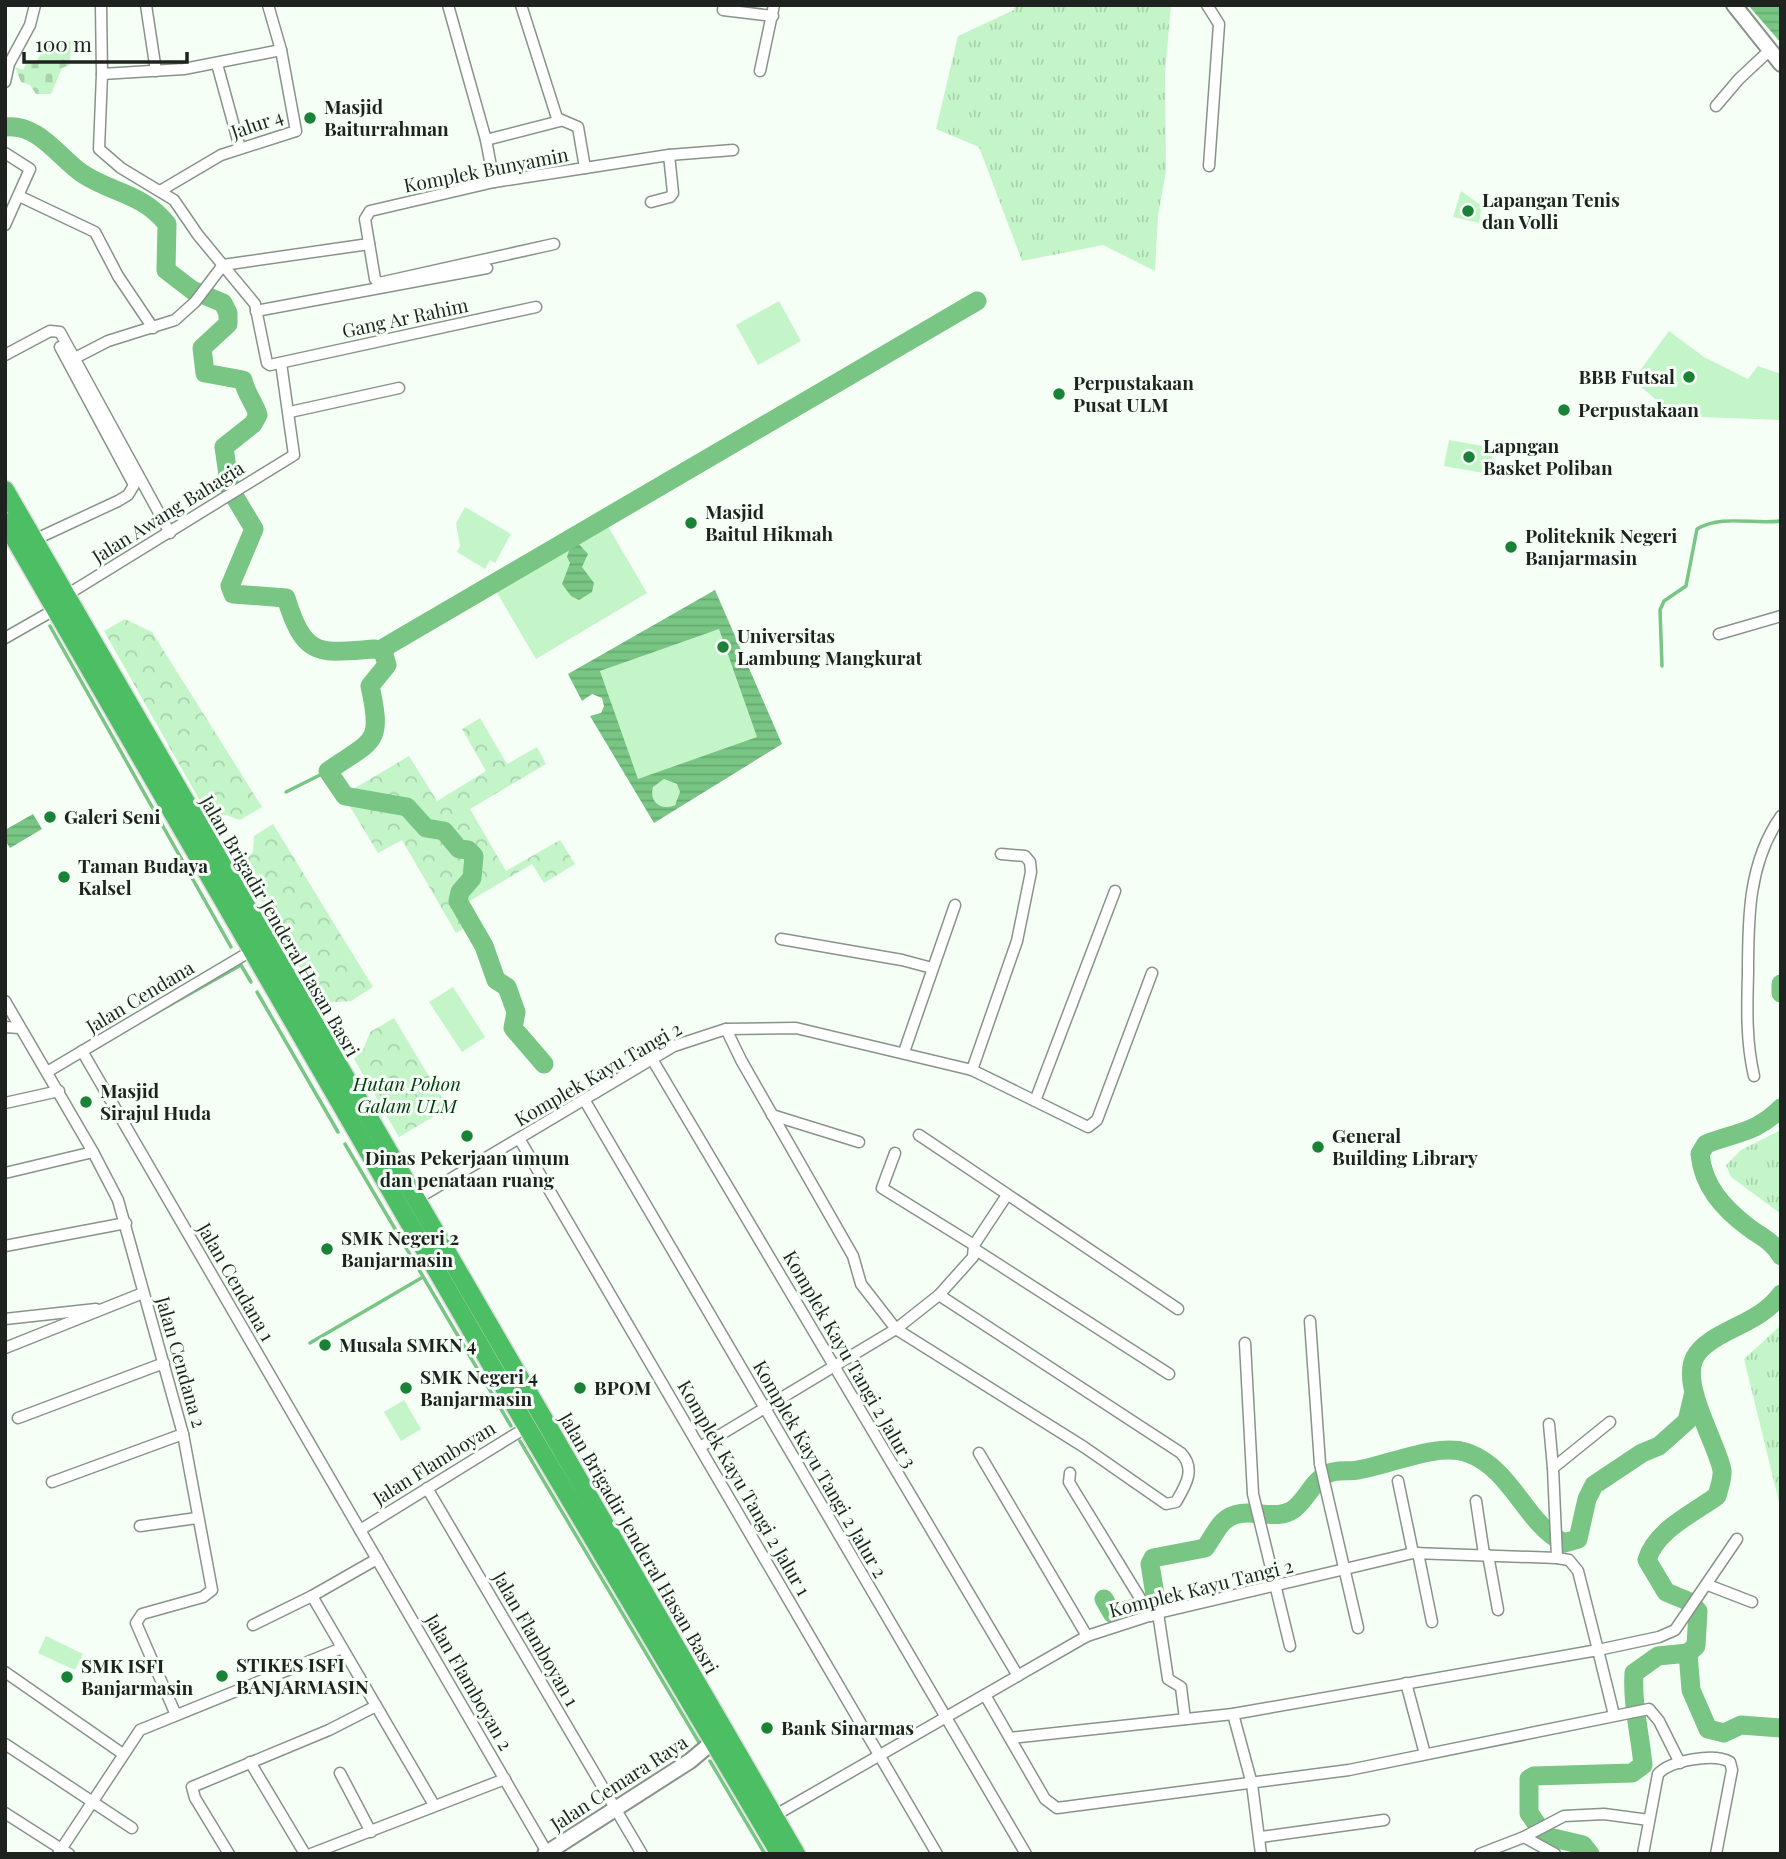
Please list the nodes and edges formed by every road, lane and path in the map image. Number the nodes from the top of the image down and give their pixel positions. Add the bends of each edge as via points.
1 (35, 5) edge
2 (101, 5) edge
3 (146, 5) edge
4 (268, 5) edge
5 (448, 5) edge
6 (521, 5) edge
7 (724, 5) edge
8 (1207, 5) edge
9 (1734, 5) edge
10 (774, 11) edge
11 (1771, 49) junction
12 (281, 50) junction
13 (217, 64) junction
14 (1781, 64) edge
15 (156, 71) junction
16 (760, 71) dead end
17 (102, 74) junction
18 (5, 82) edge
19 (1716, 106) dead end
20 (560, 121) junction
21 (486, 140) junction
22 (240, 148) junction
23 (733, 150) dead end
24 (5, 153) edge
25 (669, 155) junction
26 (1209, 166) dead end
27 (585, 168) junction
28 (494, 182) junction
29 (160, 191) junction
30 (19, 196) junction
31 (651, 202) dead end
32 (10, 207) edge
33 (5, 225) edge
34 (369, 244) junction
35 (554, 244) dead end
36 (223, 265) junction
37 (488, 268) dead end
38 (536, 307) dead end
39 (256, 311) junction
40 (153, 328) junction
41 (60, 347) dead end
42 (5, 355) edge
43 (75, 358) junction
44 (281, 363) junction
45 (399, 388) dead end
46 (290, 412) junction
47 (5, 490) edge
48 (5, 522) edge
49 (170, 534) junction
50 (34, 540) junction
51 (60, 603) junction
52 (1781, 616) edge
53 (1719, 634) dead end
54 (5, 639) edge
55 (1781, 816) edge
56 (1001, 854) dead end
57 (1115, 891) dead end
58 (955, 905) dead end
59 (781, 939) dead end
60 (251, 951) junction
61 (932, 968) junction
62 (1152, 973) dead end
63 (5, 1001) edge
64 (5, 1027) edge
65 (20, 1028) junction
66 (726, 1029) junction
67 (82, 1051) junction
68 (904, 1052) junction
69 (652, 1059) junction
70 (972, 1070) junction
71 (47, 1072) junction
72 (1754, 1076) dead end
73 (59, 1091) junction
74 (585, 1101) junction
75 (1035, 1101) junction
76 (5, 1103) edge
77 (772, 1115) junction
78 (919, 1135) dead end
79 (520, 1140) junction
80 (859, 1142) dead end
81 (93, 1152) junction
82 (895, 1153) dead end
83 (5, 1172) edge
84 (1007, 1195) junction
85 (415, 1200) junction
86 (126, 1223) junction
87 (5, 1246) edge
88 (975, 1247) junction
89 (143, 1293) junction
90 (939, 1296) junction
91 (107, 1308) junction
92 (1178, 1309) dead end
93 (5, 1319) edge
94 (1310, 1321) dead end
95 (896, 1329) junction
96 (1245, 1343) dead end
97 (5, 1348) edge
98 (164, 1363) junction
99 (835, 1367) junction
100 (1169, 1374) dead end
101 (765, 1409) junction
102 (18, 1418) dead end
103 (1610, 1422) dead end
104 (1549, 1424) dead end
105 (527, 1427) junction
106 (183, 1434) junction
107 (700, 1447) junction
108 (979, 1453) dead end
109 (1553, 1468) junction
110 (1070, 1473) dead end
111 (1398, 1481) dead end
112 (52, 1482) dead end
113 (570, 1483) junction
114 (427, 1488) junction
115 (1476, 1501) dead end
116 (197, 1518) junction
117 (140, 1526) dead end
118 (360, 1530) junction
119 (1737, 1539) dead end
120 (1415, 1553) junction
121 (1486, 1555) junction
122 (1557, 1558) junction
123 (377, 1559) junction
124 (1345, 1569) junction
125 (1278, 1586) junction
126 (1707, 1587) junction
127 (312, 1597) junction
128 (1752, 1602) dead end
129 (1497, 1610) dead end
130 (1155, 1615) junction
131 (1432, 1622) dead end
132 (253, 1625) dead end
133 (1358, 1628) dead end
134 (1087, 1636) junction
135 (1290, 1646) dead end
136 (342, 1648) junction
137 (1598, 1650) junction
138 (5, 1672) edge
139 (1018, 1676) junction
140 (1406, 1683) junction
141 (985, 1695) junction
142 (376, 1706) junction
143 (1233, 1714) junction
144 (176, 1715) junction
145 (1614, 1715) junction
146 (946, 1717) junction
147 (1185, 1719) junction
148 (719, 1737) junction
149 (1010, 1738) junction
150 (5, 1744) edge
151 (124, 1754) junction
152 (1425, 1754) junction
153 (880, 1755) junction
154 (250, 1762) junction
155 (1680, 1763) junction
156 (340, 1773) dead end
157 (505, 1779) junction
158 (1252, 1784) junction
159 (91, 1800) junction
160 (434, 1805) junction
161 (614, 1808) junction
162 (5, 1813) edge
163 (774, 1816) junction
164 (1384, 1820) dead end
165 (1649, 1820) junction
166 (132, 1828) dead end
167 (370, 1832) junction
168 (1528, 1835) junction
169 (1261, 1837) junction
170 (62, 1852) edge
171 (547, 1853) edge
172 (229, 1854) edge
173 (305, 1854) edge
174 (311, 1854) edge
175 (642, 1854) edge
176 (780, 1854) edge
177 (796, 1854) edge
178 (937, 1854) edge
179 (1026, 1854) edge
180 (1261, 1854) edge
181 (1480, 1854) edge
182 (1555, 1854) edge
183 (1643, 1854) edge
184 (1716, 1854) edge

1 - 18 street
2 - 17 street
3 - 15 street
4 - 12 street
5 - 21 street
6 - 20 street, Komplek Bunyamin
7 - 10 street via 723,10
8 - 26 street via 1219,24
9 - 11 street
10 - 16 street
11 - 14 street
11 - 19 street
12 - 13 street
12 - 22 street, Jalur 4 via 296,131
13 - 15 street
13 - 22 street
15 - 17 street
17 - 29 street via 99,149 121,169
20 - 21 street
20 - 27 street, Komplek Bunyamin via 578,125
21 - 28 street
22 - 29 street, Jalur 4
23 - 25 street
24 - 30 street via 30,169
25 - 27 street
25 - 31 street via 673,193
27 - 28 street, Komplek Bunyamin
28 - 34 street, Komplek Bunyamin via 370,211 365,219
29 - 36 street via 174,200
30 - 32 street
30 - 40 street via 95,232
32 - 33 street
34 - 35 street via 379,283
34 - 36 street
36 - 39 street
36 - 40 street via 195,302 175,320
37 - 39 street
38 - 44 street, Gang Ar Rahim
39 - 44 street via 265,360 270,365
40 - 43 street via 108,341
41 - 50 street via 134,485 118,501
42 - 43 street via 50,331 60,332
43 - 49 street
44 - 46 street
45 - 46 street
46 - 49 street, Jalan Awang Bahagia via 295,449 289,458
47 - 50 highway, Jalan Brigadir Jenderal Hasan Basri
48 - 51 highway, Jalan Brigadir Jenderal Hasan Basri
49 - 51 street, Jalan Awang Bahagia
50 - 51 highway, Jalan Brigadir Jenderal Hasan Basri
51 - 54 street, Jalan Awang Bahagia
51 - 60 highway, Jalan Brigadir Jenderal Hasan Basri
51 - 85 highway, Jalan Brigadir Jenderal Hasan Basri
52 - 53 street
55 - 72 street via 1763,851 1749,903 1748,1043
56 - 70 street via 1025,856 1031,872 1017,942
57 - 75 street
58 - 61 street
59 - 61 street
60 - 67 street, Jalan Cendana
60 - 105 highway, Jalan Brigadir Jenderal Hasan Basri
61 - 68 street
62 - 75 street, Komplek Kayu Tangi 2 via 1097,1120 1088,1127
63 - 65 street, Jalan Cendana 2
64 - 65 street
65 - 71 street, Jalan Cendana 2
66 - 68 street, Komplek Kayu Tangi 2 via 796,1028
66 - 69 street, Komplek Kayu Tangi 2 via 674,1046
66 - 77 street
67 - 71 street, Jalan Cendana
67 - 118 street, Jalan Cendana 1
68 - 70 street, Komplek Kayu Tangi 2
69 - 74 street, Komplek Kayu Tangi 2
69 - 99 street, Komplek Kayu Tangi 2 Jalur 3
70 - 75 street, Komplek Kayu Tangi 2
71 - 73 street, Jalan Cendana 2
73 - 76 street
73 - 81 street, Jalan Cendana 2
74 - 79 street, Komplek Kayu Tangi 2
74 - 101 street, Komplek Kayu Tangi 2 Jalur 2
77 - 80 street
77 - 95 street via 853,1256 861,1284
78 - 84 street
79 - 85 street, Komplek Kayu Tangi 2
79 - 107 street, Komplek Kayu Tangi 2 Jalur 1
81 - 83 street
81 - 86 street, Jalan Cendana 2
82 - 88 street via 882,1188
84 - 88 street
84 - 92 street
85 - 113 highway, Jalan Brigadir Jenderal Hasan Basri
86 - 87 street
86 - 89 street, Jalan Cendana 2
88 - 90 street
88 - 100 street
89 - 91 street
89 - 98 street, Jalan Cendana 2
90 - 95 street
90 - 95 street via 1181,1453 1190,1472 1176,1502 1166,1504 1154,1497 1084,1447
91 - 93 street
91 - 97 street
94 - 124 street via 1320,1464
95 - 99 street
96 - 125 street via 1250,1477
98 - 102 street
98 - 106 street, Jalan Cendana 2
99 - 101 street
99 - 139 street, Komplek Kayu Tangi 2 Jalur 3
101 - 107 street
101 - 146 street, Komplek Kayu Tangi 2 Jalur 2
103 - 109 street
104 - 109 street
105 - 113 highway, Jalan Brigadir Jenderal Hasan Basri
105 - 114 street, Jalan Flamboyan
106 - 112 street
106 - 116 street, Jalan Cendana 2
107 - 153 street, Komplek Kayu Tangi 2 Jalur 1
108 - 134 street
109 - 122 street
110 - 130 street via 1069,1482
111 - 120 street
113 - 148 highway, Jalan Brigadir Jenderal Hasan Basri
114 - 118 street, Jalan Flamboyan
114 - 161 street, Jalan Flamboyan 1
115 - 121 street
116 - 117 street
116 - 144 street, Jalan Cendana 2 via 211,1592 142,1614 137,1620
118 - 123 street, Jalan Flamboyan 2
119 - 126 street
120 - 121 street, Komplek Kayu Tangi 2
120 - 124 street, Komplek Kayu Tangi 2
120 - 131 street
121 - 122 street, Komplek Kayu Tangi 2
121 - 129 street
122 - 137 street via 1569,1560 1578,1571
123 - 127 street
123 - 157 street, Jalan Flamboyan 2
124 - 125 street, Komplek Kayu Tangi 2
124 - 133 street
125 - 130 street, Komplek Kayu Tangi 2
125 - 135 street
126 - 128 street
126 - 137 street via 1675,1630
127 - 132 street
127 - 136 street
130 - 134 street, Komplek Kayu Tangi 2
130 - 147 street via 1168,1679 1181,1687
134 - 139 street, Komplek Kayu Tangi 2
136 - 142 street
136 - 144 street
137 - 140 street
137 - 145 street
138 - 151 street
139 - 141 street, Komplek Kayu Tangi 2
140 - 143 street
140 - 152 street
141 - 146 street, Komplek Kayu Tangi 2
141 - 149 street
142 - 154 street
142 - 160 street
143 - 147 street
143 - 158 street
144 - 151 street via 141,1730
145 - 152 street
145 - 155 street via 1649,1709
146 - 153 street, Komplek Kayu Tangi 2
146 - 179 street, Komplek Kayu Tangi 2 Jalur 2
147 - 149 street
148 - 161 street, Jalan Cemara Raya via 690,1761
148 - 163 highway, Jalan Brigadir Jenderal Hasan Basri
148 - 176 highway, Jalan Brigadir Jenderal Hasan Basri
149 - 158 street via 1045,1799 1057,1808
150 - 159 street
151 - 159 street
152 - 158 street
153 - 163 street, Komplek Kayu Tangi 2
153 - 178 street, Komplek Kayu Tangi 2 Jalur 1
154 - 172 street via 195,1784 191,1790
154 - 173 street
155 - 165 street via 1665,1767 1656,1779
155 - 184 street via 1721,1758 1730,1762
156 - 167 street
157 - 160 street
157 - 171 street, Jalan Flamboyan 2
158 - 169 street
159 - 166 street
159 - 170 street
160 - 167 street
161 - 171 street, Jalan Cemara Raya
161 - 175 street, Jalan Flamboyan 1
162 - 170 street
163 - 177 highway, Jalan Brigadir Jenderal Hasan Basri
164 - 169 street
165 - 168 street via 1604,1814 1564,1816
165 - 183 street
167 - 174 street
168 - 181 street
168 - 182 street
169 - 180 street

